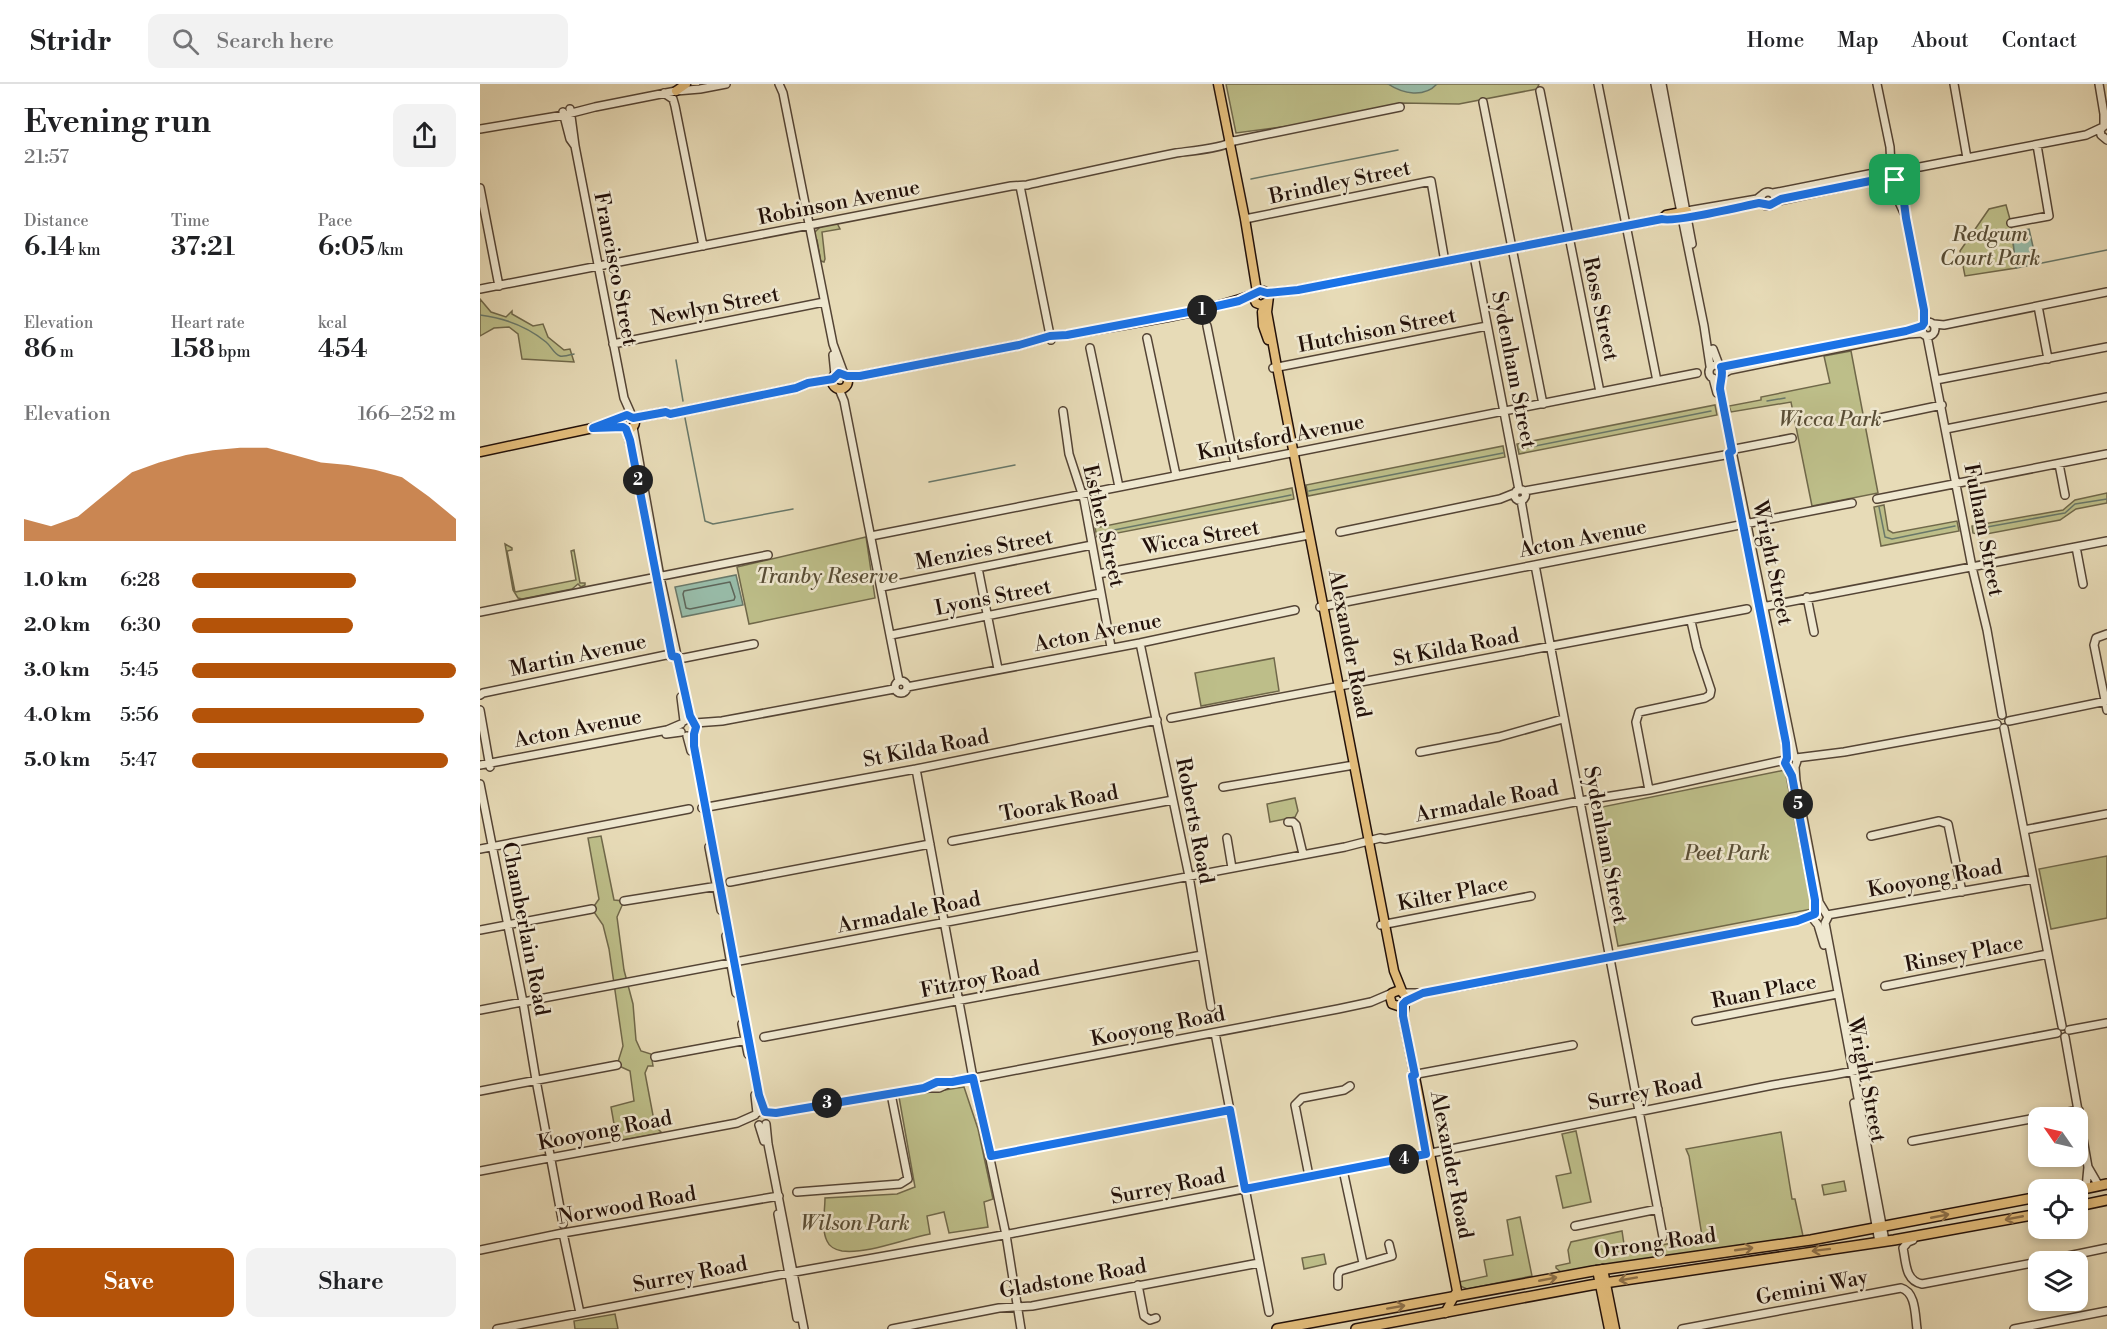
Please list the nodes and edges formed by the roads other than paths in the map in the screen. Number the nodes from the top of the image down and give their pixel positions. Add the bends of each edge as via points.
1 (692, 84) edge
2 (726, 84) edge
3 (779, 84) edge
4 (784, 84) edge
5 (1220, 84) edge
6 (1598, 84) edge
7 (1655, 84) edge
8 (1662, 84) edge
9 (1877, 84) edge
10 (1954, 84) edge
11 (2099, 84) edge
12 (681, 88) edge
13 (1540, 91) dead end
14 (664, 93) junction
15 (783, 93) junction
16 (1483, 102) dead end
17 (1401, 107) dead end
18 (567, 112) junction
19 (2105, 122) edge
20 (480, 129) edge
21 (2086, 135) junction
22 (2105, 139) edge
23 (1231, 141) junction
24 (2037, 145) junction
25 (1890, 147) junction
26 (1966, 159) junction
27 (1902, 171) junction
28 (1891, 174) junction
29 (1020, 186) junction
30 (480, 188) edge
31 (1773, 198) junction
32 (1762, 199) junction
33 (1684, 215) junction
34 (1906, 218) junction
35 (1247, 219) junction
36 (2011, 223) dead end
37 (1626, 225) junction
38 (809, 226) junction
39 (1569, 236) junction
40 (703, 246) junction
41 (1511, 248) junction
42 (1474, 256) junction
43 (1445, 262) junction
44 (598, 267) junction
45 (499, 286) junction
46 (480, 289) edge
47 (2107, 292) edge
48 (1262, 297) junction
49 (824, 302) junction
50 (2038, 306) junction
51 (1206, 326) dead end
52 (1487, 326) junction
53 (1928, 329) junction
54 (1050, 338) junction
55 (1147, 338) dead end
56 (613, 344) junction
57 (2107, 347) edge
58 (1090, 348) dead end
59 (2048, 359) junction
60 (1710, 366) junction
61 (1275, 367) junction
62 (1719, 372) junction
63 (1697, 373) dead end
64 (1936, 380) junction
65 (840, 381) junction
66 (1657, 381) junction
67 (1600, 392) junction
68 (2107, 397) edge
69 (1542, 404) junction
70 (1942, 405) junction
71 (1063, 411) dead end
72 (1504, 412) junction
73 (1880, 418) dead end
74 (628, 422) junction
75 (1946, 429) junction
76 (1792, 438) dead end
77 (480, 452) edge
78 (1731, 452) junction
79 (1292, 453) junction
80 (2107, 454) edge
81 (1235, 464) junction
82 (2059, 464) junction
83 (1176, 476) junction
84 (1957, 483) junction
85 (1119, 487) junction
86 (1083, 494) junction
87 (1520, 495) junction
88 (2065, 495) dead end
89 (1877, 499) dead end
90 (1852, 503) dead end
91 (1745, 525) junction
92 (1340, 532) dead end
93 (1307, 535) junction
94 (872, 536) junction
95 (2107, 541) edge
96 (1092, 545) junction
97 (1529, 546) dead end
98 (2076, 547) junction
99 (768, 555) dead end
100 (1535, 565) junction
101 (1972, 567) junction
102 (978, 568) junction
103 (1098, 574) junction
104 (658, 577) junction
105 (2083, 584) dead end
106 (882, 587) junction
107 (1101, 593) junction
108 (1807, 597) junction
109 (1321, 607) junction
110 (1762, 607) junction
111 (1747, 609) dead end
112 (1295, 610) dead end
113 (480, 612) edge
114 (988, 616) junction
115 (1691, 621) junction
116 (1814, 632) dead end
117 (2107, 634) edge
118 (891, 635) junction
119 (1140, 643) junction
120 (754, 644) dead end
121 (1112, 647) junction
122 (1551, 647) junction
123 (674, 657) junction
124 (998, 669) junction
125 (900, 681) junction
126 (907, 687) junction
127 (1337, 688) junction
128 (894, 689) junction
129 (480, 695) edge
130 (2107, 704) edge
131 (480, 710) edge
132 (2002, 715) junction
133 (1171, 718) dead end
134 (1563, 719) junction
135 (1157, 720) junction
136 (2009, 721) junction
137 (1996, 724) junction
138 (689, 728) junction
139 (2004, 728) junction
140 (1420, 752) dead end
141 (1791, 762) junction
142 (490, 765) junction
143 (1352, 765) junction
144 (480, 768) edge
145 (916, 769) junction
146 (480, 784) edge
147 (1223, 787) dead end
148 (1650, 790) junction
149 (1173, 800) junction
150 (1580, 801) junction
151 (704, 807) junction
152 (689, 809) dead end
153 (2107, 814) edge
154 (1288, 822) dead end
155 (2024, 830) junction
156 (1871, 836) dead end
157 (1227, 838) dead end
158 (952, 841) dead end
159 (1367, 843) junction
160 (930, 844) junction
161 (493, 847) junction
162 (480, 849) edge
163 (1303, 854) junction
164 (1232, 868) junction
165 (1189, 876) junction
166 (2033, 879) junction
167 (730, 882) dead end
168 (718, 886) junction
169 (1962, 892) junction
170 (1531, 896) dead end
171 (624, 901) dead end
172 (592, 909) dead end
173 (1821, 918) junction
174 (944, 923) junction
175 (508, 924) junction
176 (1383, 925) junction
177 (480, 930) edge
178 (2048, 954) junction
179 (1202, 955) junction
180 (1611, 958) junction
181 (733, 963) junction
182 (1885, 986) dead end
183 (1835, 995) junction
184 (1398, 998) junction
185 (960, 1001) junction
186 (524, 1002) junction
187 (1211, 1007) dead end
188 (480, 1010) edge
189 (1696, 1021) dead end
190 (2107, 1023) edge
191 (2063, 1032) junction
192 (1215, 1033) junction
193 (764, 1038) dead end
194 (748, 1040) junction
195 (1573, 1045) dead end
196 (655, 1058) dead end
197 (617, 1065) dead end
198 (1850, 1072) junction
199 (1413, 1075) junction
200 (973, 1078) junction
201 (536, 1080) junction
202 (1350, 1086) dead end
203 (480, 1091) edge
204 (891, 1094) junction
205 (2078, 1107) edge
206 (1230, 1110) junction
207 (1640, 1111) junction
208 (765, 1112) junction
209 (756, 1114) junction
210 (2028, 1119) edge
211 (736, 1123) junction
212 (762, 1124) junction
213 (1912, 1141) dead end
214 (1428, 1154) junction
215 (991, 1156) junction
216 (550, 1158) junction
217 (2088, 1167) joint
218 (1343, 1170) junction
219 (480, 1171) edge
220 (1309, 1176) junction
221 (2085, 1179) edge
222 (2103, 1185) edge
223 (2088, 1188) edge
224 (1245, 1189) junction
225 (797, 1192) dead end
226 (777, 1196) junction
227 (2028, 1199) edge
228 (2107, 1200) edge
229 (2088, 1204) edge
230 (1658, 1209) junction
231 (2028, 1216) edge
232 (563, 1224) dead end
233 (1575, 1226) dead end
234 (1880, 1227) junction
235 (563, 1233) junction
236 (1936, 1233) junction
237 (1005, 1235) junction
238 (1663, 1237) dead end
239 (1882, 1242) junction
240 (1389, 1244) dead end
241 (2107, 1248) edge
242 (480, 1250) edge
243 (2088, 1252) edge
244 (1259, 1263) junction
245 (1363, 1263) junction
246 (2028, 1264) edge
247 (1600, 1269) junction
248 (791, 1273) junction
249 (1603, 1283) junction
250 (1138, 1285) junction
251 (1338, 1286) dead end
252 (1455, 1296) junction
253 (1016, 1306) junction
254 (1474, 1307) junction
255 (2107, 1311) edge
256 (1269, 1312) dead end
257 (580, 1313) junction
258 (1445, 1313) junction
259 (1156, 1318) dead end
260 (907, 1328) edge
261 (497, 1329) edge
262 (801, 1329) edge
263 (892, 1329) edge
264 (1021, 1329) edge
265 (1277, 1329) edge
266 (1356, 1329) edge
267 (1609, 1329) edge
268 (1615, 1329) edge
269 (1682, 1329) edge
270 (1917, 1329) edge
271 (2014, 1329) edge

1 - 12 street
2 - 12 street
3 - 15 street
4 - 15 street
5 - 23 main road, Alexander Road
6 - 37 street
7 - 33 street, Wright Street
8 - 33 street, Wright Street
9 - 25 street, Fulham Street
10 - 26 street
11 - 19 street
12 - 14 street
13 - 39 street, Ross Street
14 - 18 street via 586,105
14 - 40 street via 675,106
15 - 38 street
16 - 41 street
17 - 23 street, Robinson Avenue
18 - 20 street
18 - 44 street, Francisco Street
19 - 21 street
19 - 22 street
21 - 22 street
21 - 24 street
23 - 29 street, Robinson Avenue
23 - 35 main road, Alexander Road
24 - 26 street
24 - 36 street via 2049,216
25 - 27 street, Fulham Street
25 - 28 street, Fulham Street
26 - 27 street
27 - 28 street
27 - 28 street via 1895,165
27 - 34 street, Fulham Street
28 - 31 street
28 - 34 street, Fulham Street
29 - 38 street, Robinson Avenue
29 - 54 street
30 - 45 street
31 - 32 street via 1768,192
31 - 32 street via 1768,206
32 - 33 street
33 - 37 main road via 1666,215
33 - 60 street, Wright Street
33 - 62 street, Wright Street
34 - 53 street, Fulham Street
35 - 43 street, Brindley Street via 1431,181
35 - 48 main road, Alexander Road
37 - 39 main road
37 - 66 street
38 - 40 street, Robinson Avenue
38 - 49 street
39 - 41 main road
39 - 67 street, Ross Street
40 - 44 street, Robinson Avenue
41 - 42 main road
41 - 69 street
42 - 43 main road
42 - 52 street, Sydenham Street
43 - 48 main road
44 - 45 street, Robinson Avenue
44 - 56 street, Francisco Street
45 - 46 street, Robinson Avenue
47 - 50 street
48 - 54 main road
48 - 61 main road, Alexander Road
49 - 56 street, Newlyn Street
49 - 65 street
50 - 53 street
50 - 59 street
51 - 81 street
52 - 61 street, Hutchison Street
52 - 72 street, Sydenham Street
53 - 62 street
53 - 64 street, Fulham Street
54 - 65 main road
55 - 83 street
56 - 74 street, Francisco Street
57 - 59 street
58 - 85 street
59 - 64 street
60 - 62 street
60 - 62 street, Wright Street via 1708,373
61 - 79 main road, Alexander Road
62 - 78 street, Wright Street
63 - 66 street, Knutsford Avenue
64 - 70 street, Fulham Street
65 - 74 main road
65 - 94 street
66 - 67 street, Knutsford Avenue
67 - 69 street, Knutsford Avenue
68 - 75 street
69 - 72 street, Knutsford Avenue
70 - 73 street
70 - 75 street, Fulham Street
71 - 86 street, Esther Street via 1069,454
72 - 79 street, Knutsford Avenue
72 - 87 street, Sydenham Street
74 - 77 main road
74 - 104 street, Francisco Street
75 - 84 street, Fulham Street
76 - 78 street
78 - 87 street
78 - 91 street, Wright Street
79 - 81 street, Knutsford Avenue
79 - 93 main road, Alexander Road
80 - 82 street
81 - 83 street, Knutsford Avenue
82 - 84 street
82 - 88 street
83 - 85 street, Knutsford Avenue
84 - 89 street
84 - 101 street, Fulham Street
85 - 86 street, Knutsford Avenue
86 - 94 street, Knutsford Avenue
86 - 96 street, Esther Street
87 - 92 street
87 - 97 street, Sydenham Street
90 - 91 street, Acton Avenue
91 - 100 street, Acton Avenue
91 - 110 street, Wright Street
93 - 103 street, Wicca Street
93 - 109 main road, Alexander Road
94 - 106 street
95 - 98 street
96 - 102 street, Menzies Street
96 - 103 street, Esther Street
98 - 101 street
98 - 105 street
99 - 104 street
100 - 109 street, Acton Avenue
100 - 122 street, Sydenham Street
101 - 108 street
101 - 132 street, Fulham Street
102 - 106 street, Menzies Street
102 - 114 street
103 - 107 street, Esther Street
104 - 113 street
104 - 123 street, Francisco Street
106 - 118 street
107 - 114 street, Lyons Street
107 - 121 street, Esther Street
108 - 110 street
108 - 116 street
109 - 127 main road, Alexander Road
110 - 141 street, Wright Street
111 - 115 street, St Kilda Road
112 - 119 street, Acton Avenue
114 - 118 street, Lyons Street
114 - 124 street
115 - 122 street, St Kilda Road
115 - 148 street via 1710,695 1639,712 1636,722
117 - 130 street via 2096,638 2094,645
118 - 125 street
119 - 121 street, Acton Avenue
119 - 135 street, Roberts Road
120 - 123 street, Martin Avenue
121 - 124 street, Acton Avenue
122 - 127 street, St Kilda Road
122 - 134 street, Sydenham Street
123 - 129 street, Martin Avenue via 666,655
123 - 138 street, Francisco Street
124 - 126 street, Acton Avenue
125 - 126 street
125 - 128 street
126 - 128 street via 902,693
127 - 133 street, St Kilda Road
127 - 143 main road, Alexander Road
128 - 138 street, Acton Avenue
130 - 136 street
131 - 142 street
132 - 136 street
132 - 137 street
134 - 140 street via 1499,737
134 - 150 street, Sydenham Street
135 - 145 street, St Kilda Road
135 - 149 street, Roberts Road
136 - 139 street
137 - 139 street
137 - 141 street, Armadale Road
138 - 142 street, Acton Avenue
138 - 151 street, Francisco Street
139 - 155 street
141 - 148 street, Armadale Road
141 - 173 street, Wright Street
142 - 144 street, Acton Avenue
143 - 147 street
143 - 159 main road, Alexander Road
145 - 151 street, St Kilda Road
145 - 160 street
146 - 161 street, Chamberlain Road
148 - 150 street, Armadale Road
149 - 158 street, Toorak Road
149 - 165 street, Roberts Road
150 - 159 street, Armadale Road
150 - 180 street, Sydenham Street
151 - 168 street, Francisco Street
152 - 161 street
153 - 155 street
154 - 163 street via 1296,825
155 - 166 street
156 - 169 street via 1939,821 1948,824
157 - 164 street
159 - 163 street, Armadale Road
159 - 176 main road, Alexander Road
160 - 167 street
160 - 174 street
161 - 162 street
161 - 175 street, Chamberlain Road
163 - 164 street, Armadale Road
164 - 165 street, Armadale Road
165 - 174 street, Armadale Road
165 - 179 street, Roberts Road
166 - 169 street, Kooyong Road
166 - 178 street
168 - 171 street
168 - 181 street, Francisco Street
169 - 173 street, Kooyong Road
170 - 176 street, Kilter Place
172 - 175 street
173 - 180 street, Kooyong Road
173 - 183 street, Wright Street
174 - 181 street, Armadale Road
174 - 185 street
175 - 177 street
175 - 186 street, Chamberlain Road
176 - 184 main road, Alexander Road
178 - 182 street, Rinsey Place
178 - 191 street
179 - 185 street, Fitzroy Road
179 - 187 street, Roberts Road
180 - 184 street, Kooyong Road
180 - 207 street, Sydenham Street
181 - 186 street, Armadale Road
181 - 194 street, Francisco Street
183 - 189 street, Ruan Place
183 - 198 street, Wright Street
184 - 192 street, Kooyong Road
184 - 199 main road, Alexander Road
185 - 193 street, Fitzroy Road
185 - 200 street
186 - 188 street, Armadale Road
186 - 201 street, Chamberlain Road
190 - 191 street, Surrey Road
191 - 198 street, Surrey Road
191 - 205 street
192 - 200 street, Kooyong Road
192 - 206 street
194 - 196 street
194 - 208 street, Francisco Street
194 - 209 street, Francisco Street
195 - 199 street
197 - 201 street
198 - 207 street, Surrey Road
198 - 234 street, Wright Street
199 - 214 main road, Alexander Road
200 - 204 street, Kooyong Road
200 - 215 street
201 - 203 street
201 - 216 street, Chamberlain Road
202 - 220 street via 1297,1101
204 - 208 street, Kooyong Road
204 - 212 street, Kooyong Road via 782,1116
204 - 225 street via 908,1179 900,1184
206 - 215 street
206 - 224 street
207 - 214 street, Surrey Road
207 - 230 street, Sydenham Street
208 - 209 street, Kooyong Road
208 - 212 street, Francisco Street via 769,1116
209 - 211 street, Kooyong Road
209 - 212 street, Francisco Street
210 - 213 street
211 - 212 street, Kooyong Road
211 - 216 street, Kooyong Road
212 - 226 street
214 - 218 street, Surrey Road
214 - 252 main road, Alexander Road
215 - 237 street
216 - 219 street, Kooyong Road
216 - 232 street, Chamberlain Road
217 - 221 street
217 - 222 street
218 - 220 street, Surrey Road
218 - 245 street
220 - 224 street, Surrey Road
222 - 223 highway
224 - 237 street, Surrey Road
224 - 244 street
226 - 235 street, Norwood Road
226 - 248 street
234 -> 227 highway, Orrong Road
228 - 229 highway
230 - 233 street
230 - 238 street, Sydenham Street
231 -> 236 highway, Orrong Road
234 - 239 street, Wright Street
247 -> 234 highway, Orrong Road
235 - 242 street, Norwood Road
235 - 257 street
236 - 239 highway, Orrong Road
236 - 246 street via 1908,1242 1903,1248 1914,1282 1922,1284
237 - 248 street, Surrey Road
237 - 253 street
239 -> 249 highway, Orrong Road
240 - 245 street via 1395,1256
241 - 243 street
244 - 250 street, Gladstone Road
244 - 256 street
245 - 251 street via 1340,1271
247 - 249 main road
252 -> 247 highway, Orrong Road
248 - 257 street, Surrey Road
248 - 262 street
249 - 254 highway, Orrong Road
249 - 267 main road
249 - 268 main road
250 - 253 street, Gladstone Road
250 - 259 street via 1144,1316
252 - 254 main road
252 - 258 main road
265 -> 252 highway, Orrong Road
253 - 260 street, Gladstone Road
253 - 264 street
254 - 258 highway, Orrong Road
255 - 271 street
257 - 261 street, Surrey Road
258 - 266 highway, Orrong Road
260 - 263 street, Gladstone Road
269 - 270 street, Gemini Way via 1901,1288 1912,1296

